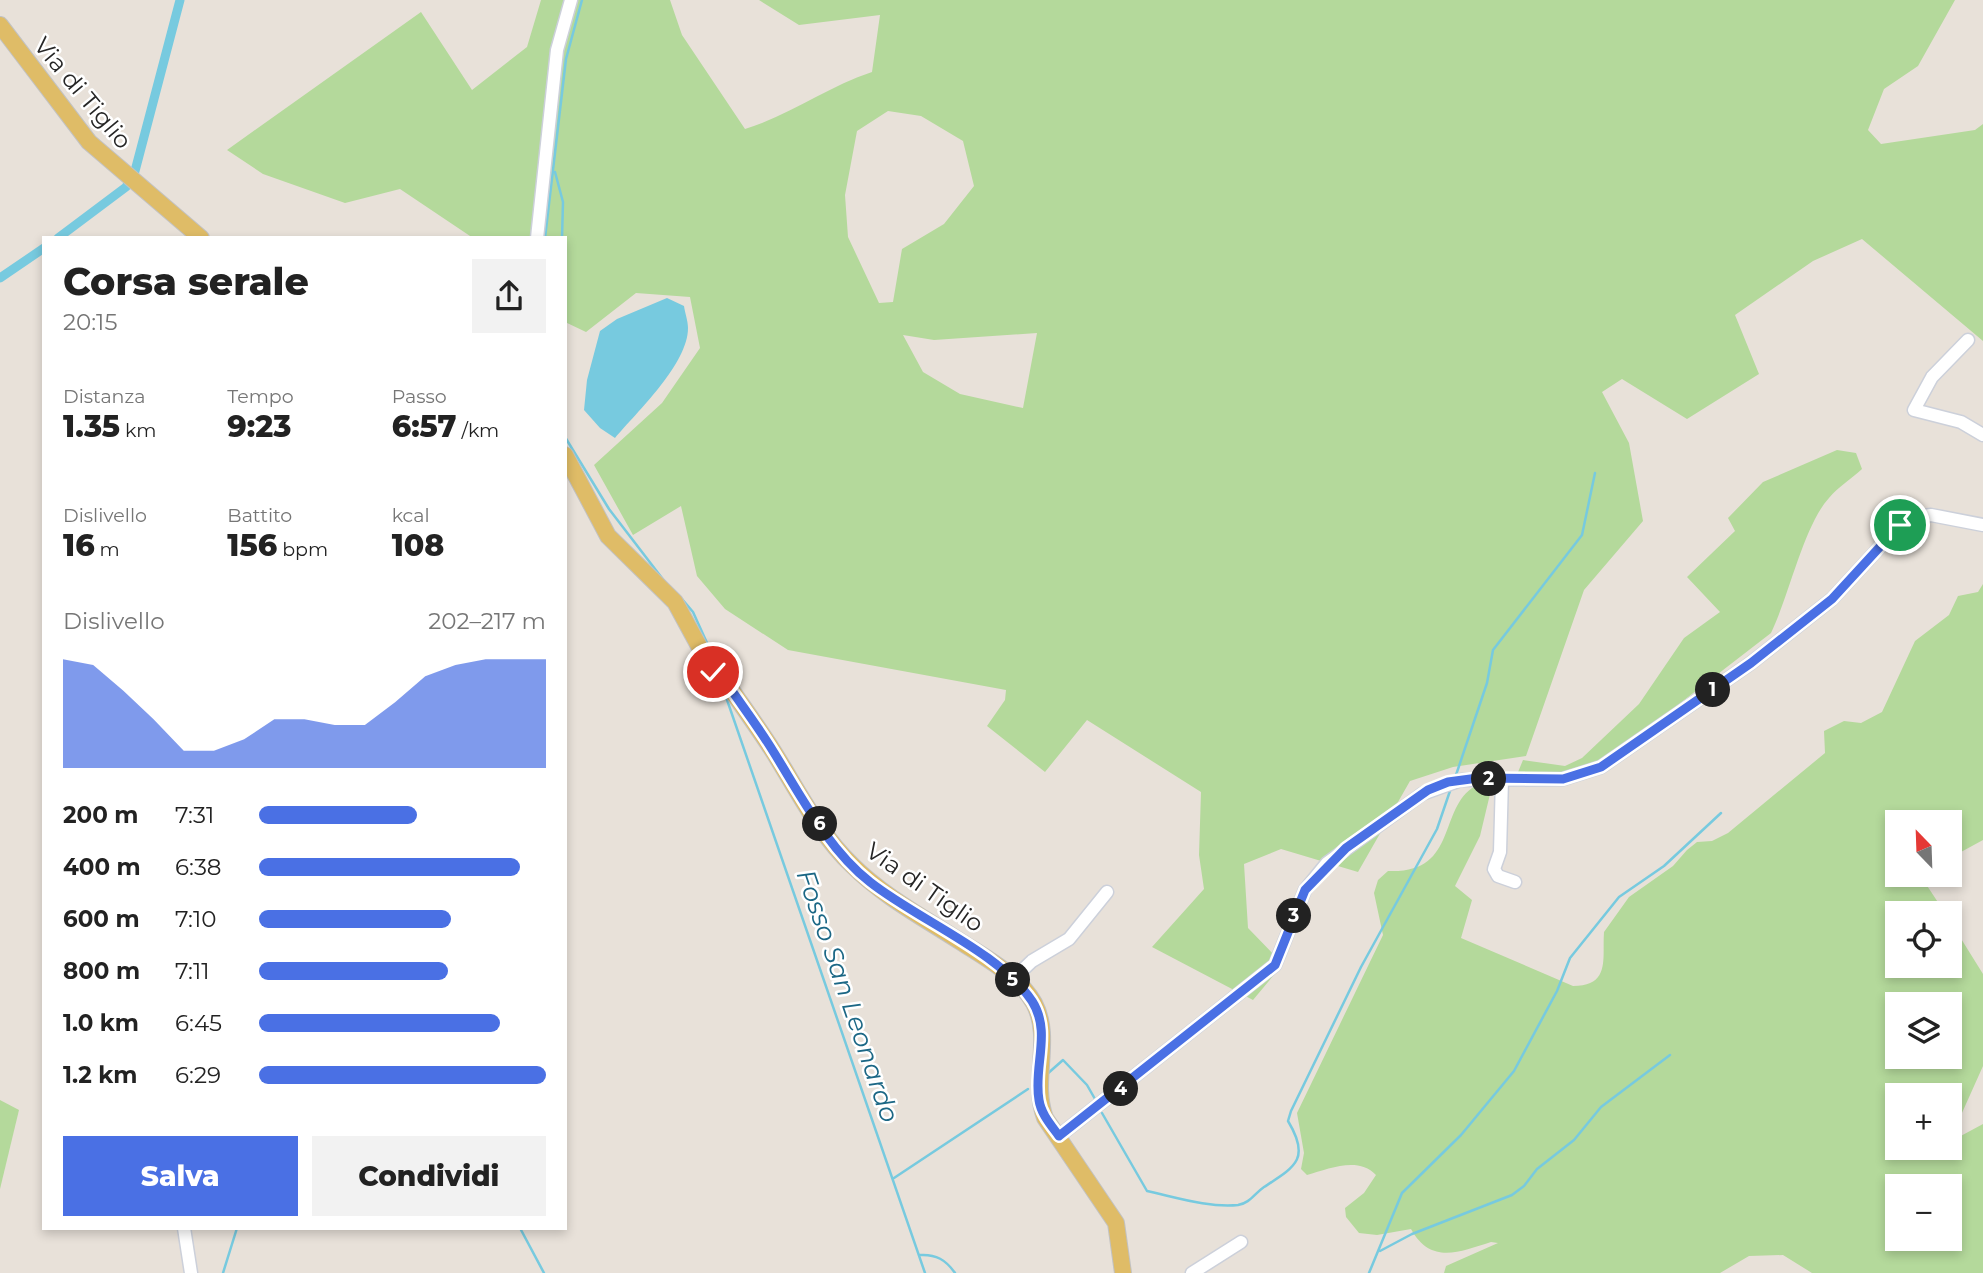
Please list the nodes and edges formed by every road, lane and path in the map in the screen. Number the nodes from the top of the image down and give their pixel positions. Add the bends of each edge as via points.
1 (571, 0) edge
2 (0, 25) edge
3 (199, 236) edge
4 (537, 236) edge
5 (1968, 340) dead end
6 (1983, 435) edge
7 (567, 459) edge
8 (1983, 525) edge
9 (1502, 779) junction
10 (1515, 882) dead end
11 (1107, 892) dead end
12 (1013, 979) junction
13 (1059, 1136) junction
14 (184, 1230) edge
15 (1241, 1242) dead end
16 (191, 1273) edge
17 (1123, 1273) edge
18 (1192, 1273) edge

1 - 4 street via 557,50
2 - 3 main road, Via di Tiglio via 89,142
5 - 6 street via 1932,377 1914,410 1961,422
7 - 12 main road, Via di Tiglio via 608,536 675,602 713,672 728,685 806,806 849,863 871,883
8 - 9 street via 1931,515 1915,517 1900,525 1832,599 1751,663 1601,767 1563,779
9 - 10 street via 1500,852 1494,869 1498,876
9 - 13 street via 1461,780 1428,790 1346,848 1305,890 1275,965
11 - 12 street via 1069,939 1032,961
12 - 13 main road, Via di Tiglio via 1034,1003 1040,1020 1039,1102
13 - 17 main road, Via di Tiglio via 1116,1223
14 - 16 street
15 - 18 street

